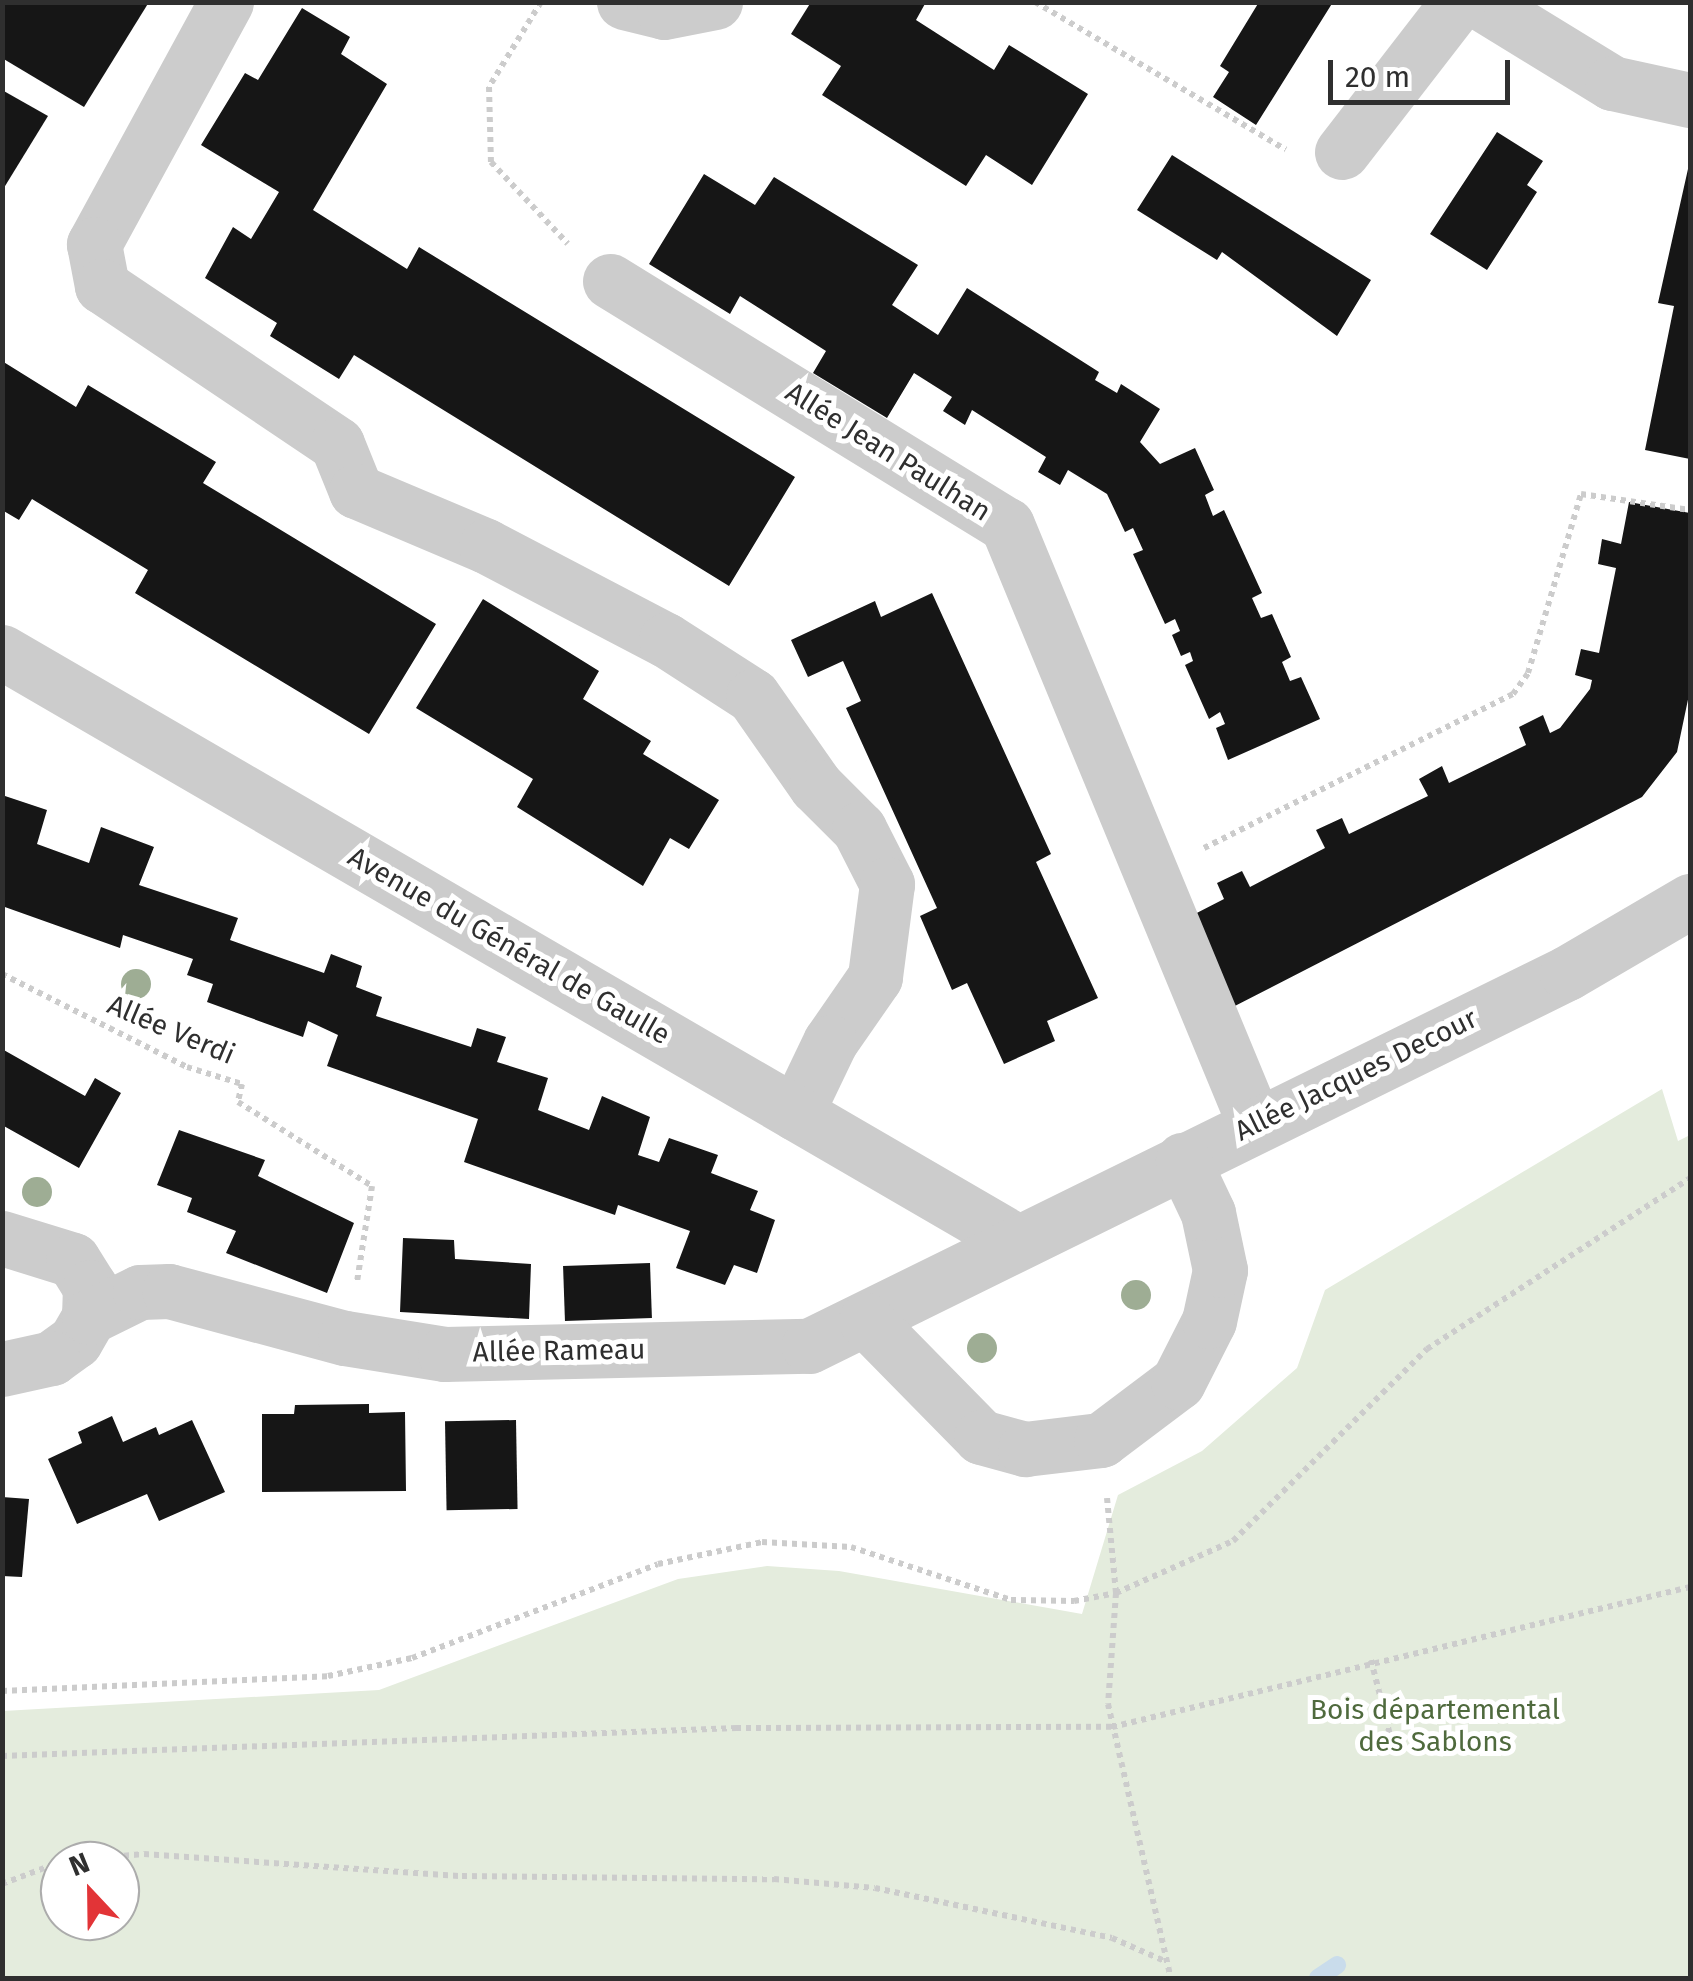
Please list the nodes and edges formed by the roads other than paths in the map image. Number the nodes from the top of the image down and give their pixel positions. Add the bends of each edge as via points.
1 (226, 2) edge
2 (624, 2) edge
3 (715, 2) edge
4 (1458, 2) edge
5 (1480, 2) edge
6 (1690, 100) edge
7 (1342, 152) road end
8 (610, 281) road end
9 (2, 652) edge
10 (1690, 901) edge
11 (796, 1113) junction
12 (1255, 1124) junction
13 (1183, 1160) junction
14 (2, 1238) edge
15 (1016, 1240) junction
16 (90, 1317) junction
17 (866, 1320) junction
18 (2, 1368) edge

1 - 11 street via 94,244 102,286 337,444 356,491 486,546 666,640 753,696 816,786 859,830 887,884 875,977 830,1042
2 - 3 street via 664,12
4 - 7 street
5 - 6 street via 1612,83
8 - 12 street, Allée Jean Paulhan via 1008,525
9 - 11 street, Avenue du Général de Gaulle
10 - 12 street, Allée Jacques Decour via 1566,973
11 - 15 street, Avenue du Général de Gaulle
12 - 13 street, Allée Jacques Decour
13 - 15 street, Allée Jacques Decour
13 - 17 street via 1208,1213 1220,1270 1210,1321 1178,1382 1101,1440 1025,1448 981,1437
14 - 16 street via 73,1260 90,1287
15 - 17 street, Allée Rameau
16 - 17 street, Allée Rameau via 140,1292 169,1291 345,1338 445,1354 809,1346
16 - 18 street, Allée Rameau via 75,1341 52,1358

